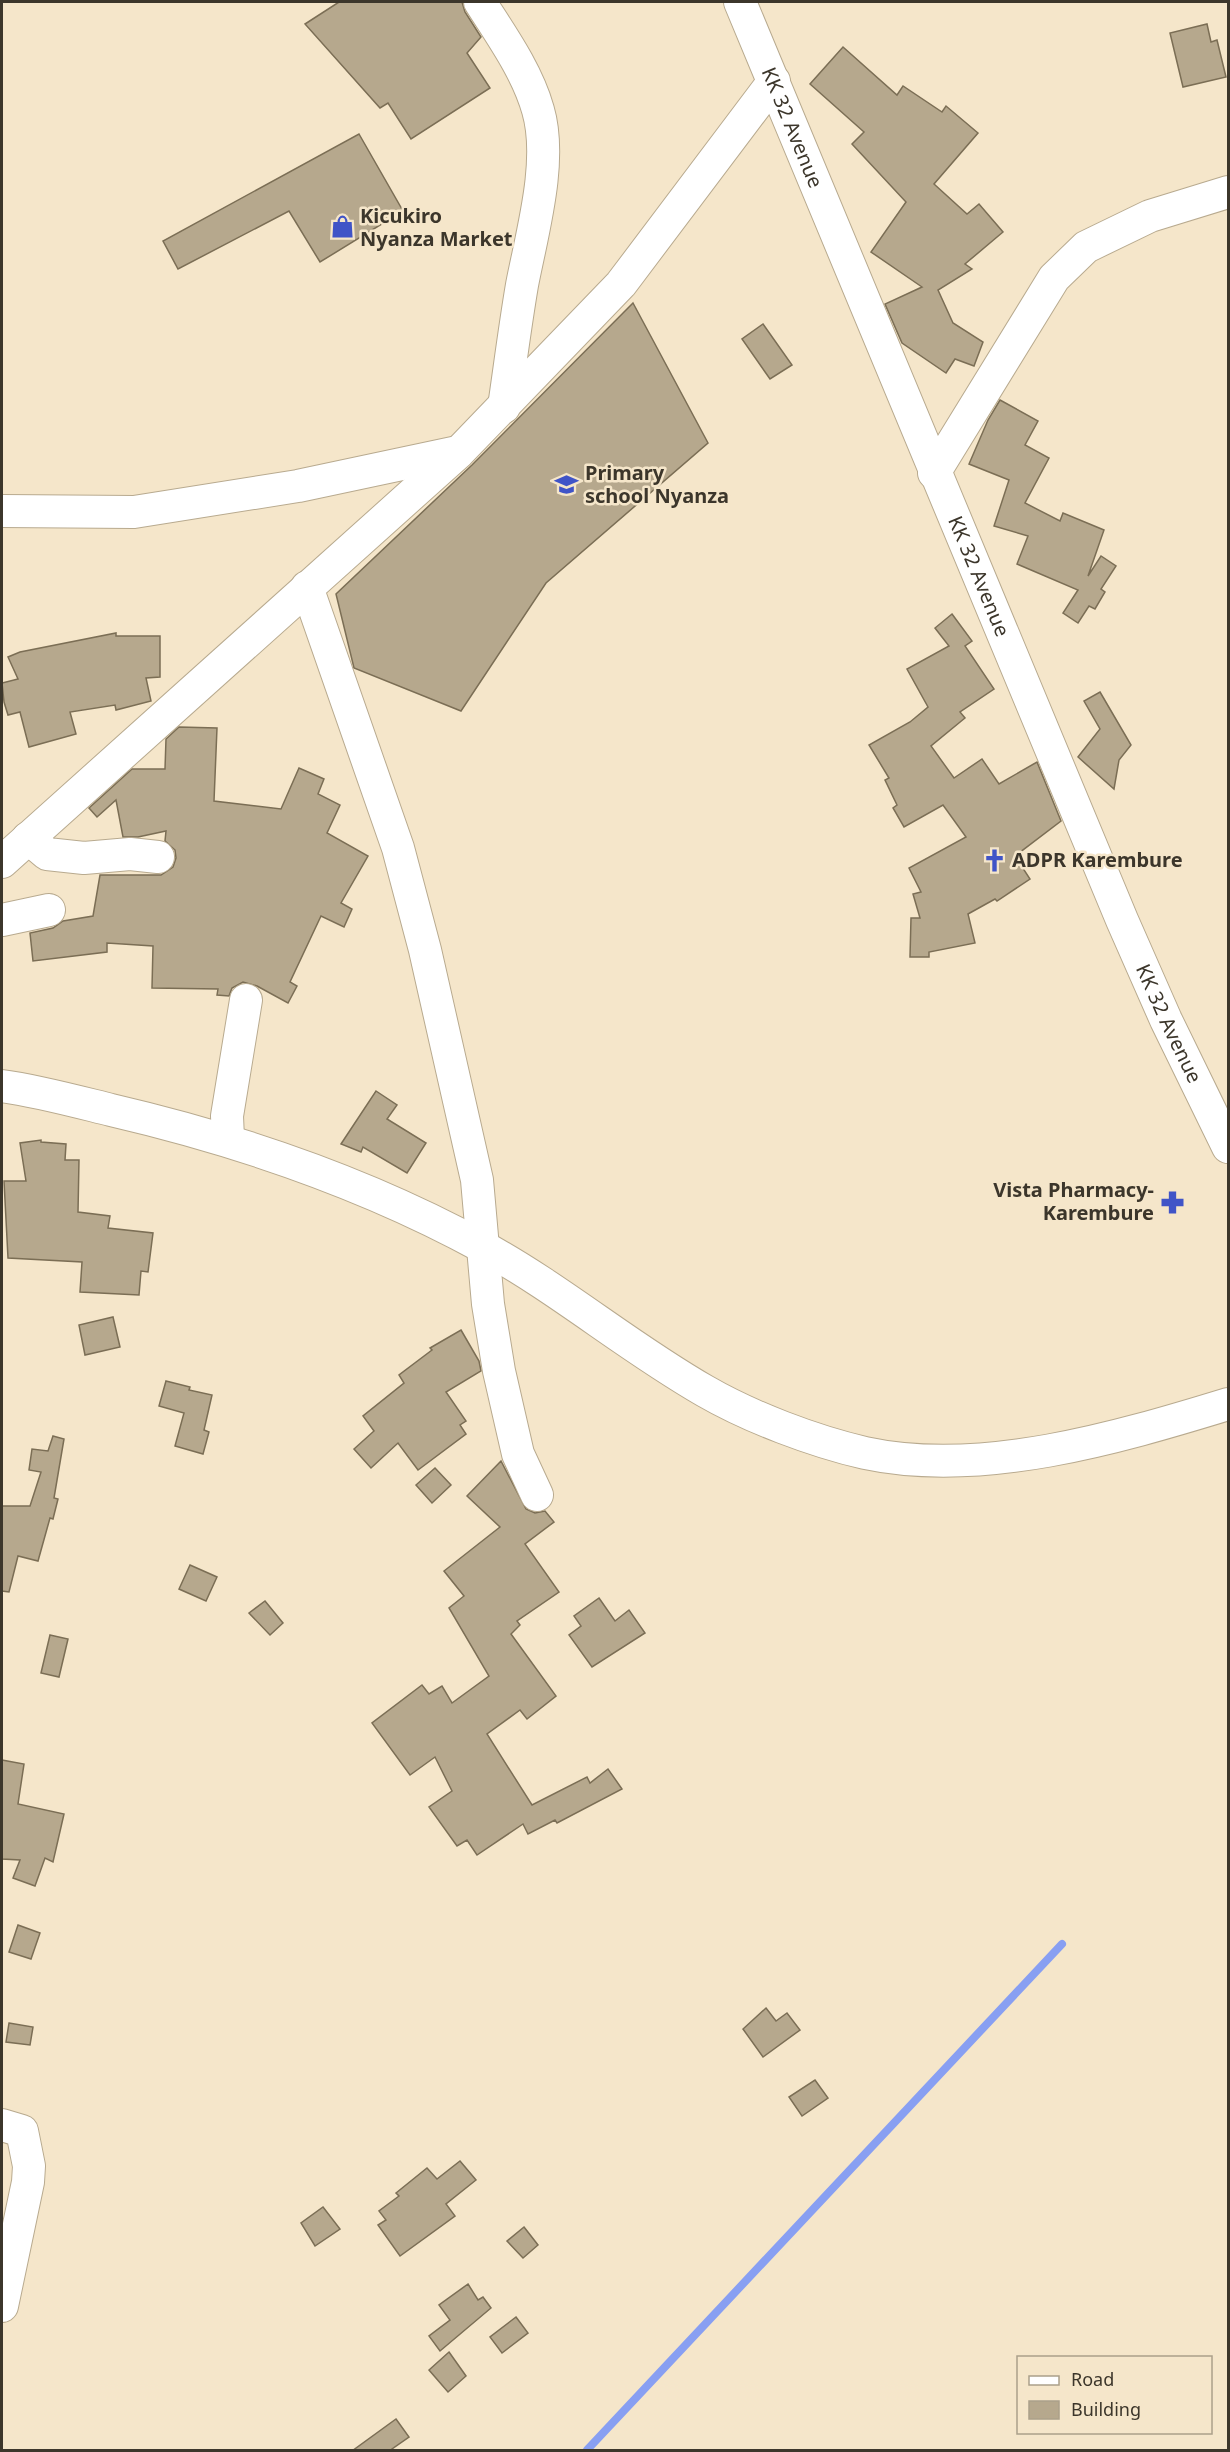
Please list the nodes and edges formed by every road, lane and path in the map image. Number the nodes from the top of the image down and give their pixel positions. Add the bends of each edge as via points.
1 (480, 2) edge
2 (740, 2) edge
3 (774, 81) junction
4 (1228, 192) edge
5 (504, 407) junction
6 (459, 452) junction
7 (934, 473) junction
8 (2, 511) edge
9 (307, 587) junction
10 (28, 838) junction
11 (158, 857) dead end
12 (2, 862) edge
13 (49, 910) dead end
14 (2, 920) edge
15 (246, 1000) dead end
16 (2, 1086) edge
17 (228, 1139) junction
18 (1228, 1147) edge
19 (484, 1247) junction
20 (1228, 1404) edge
21 (537, 1495) dead end
22 (2, 2125) edge
23 (2, 2306) edge

1 - 5 street via 513,54 542,127 536,208
2 - 3 street, KK 32 Avenue
3 - 5 street via 621,284
3 - 7 street, KK 32 Avenue
4 - 7 street via 1150,216 1086,247 1054,278
5 - 6 street
6 - 8 street via 298,486 134,512
6 - 9 street
7 - 18 street, KK 32 Avenue via 1122,920
9 - 10 street
9 - 19 street via 398,848 477,1180
10 - 11 street via 47,854
10 - 12 street
13 - 14 street
15 - 17 street via 227,1116
16 - 17 street
17 - 19 street via 398,1205
19 - 20 street via 705,1391 790,1429 865,1453 931,1460 978,1459 1114,1437
19 - 21 street via 488,1304 504,1394 518,1454
22 - 23 street via 22,2131 29,2166

